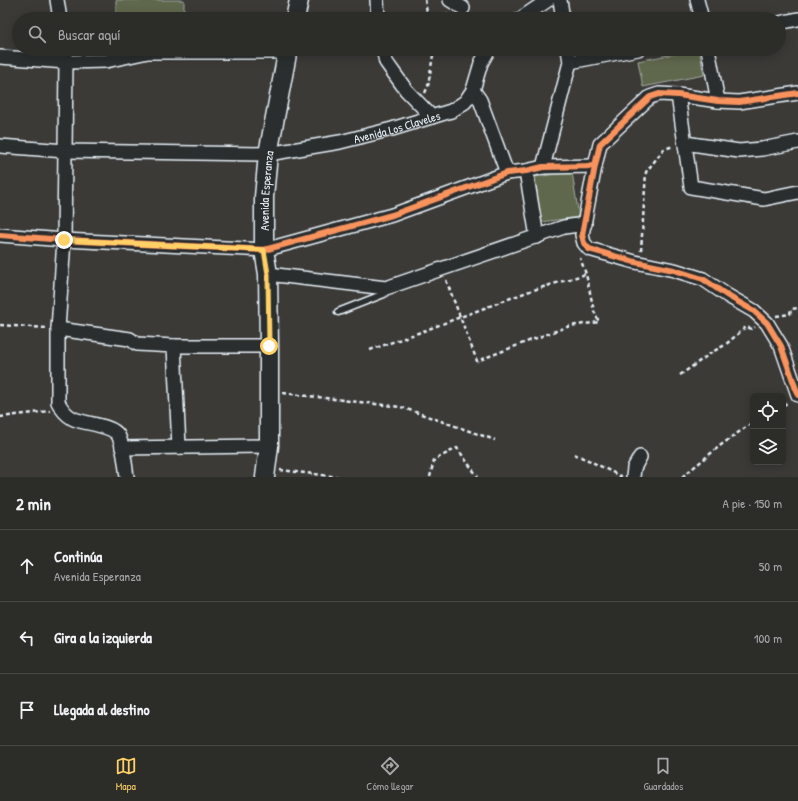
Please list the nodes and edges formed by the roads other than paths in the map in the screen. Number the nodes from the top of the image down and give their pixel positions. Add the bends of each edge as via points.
1 (57, 0) edge
2 (299, 0) edge
3 (377, 0) edge
4 (450, 0) edge
5 (548, 0) edge
6 (560, 0) edge
7 (697, 0) edge
8 (463, 8) dead end
9 (59, 12) edge
10 (296, 12) edge
11 (378, 12) edge
12 (530, 12) edge
13 (562, 12) edge
14 (700, 12) edge
15 (798, 19) edge
16 (786, 22) edge
17 (32, 56) edge
18 (65, 56) edge
19 (72, 56) edge
20 (129, 56) edge
21 (287, 56) edge
22 (385, 56) edge
23 (486, 56) edge
24 (569, 56) edge
25 (709, 56) edge
26 (0, 57) edge
27 (473, 90) junction
28 (798, 93) edge
29 (678, 95) junction
30 (718, 101) junction
31 (432, 117) junction
32 (798, 142) edge
33 (685, 143) junction
34 (0, 146) edge
35 (64, 151) junction
36 (268, 154) junction
37 (595, 166) junction
38 (543, 167) junction
39 (526, 171) junction
40 (507, 173) junction
41 (798, 192) edge
42 (584, 230) junction
43 (0, 235) edge
44 (537, 237) junction
45 (64, 240) junction
46 (264, 250) junction
47 (268, 274) junction
48 (386, 288) junction
49 (338, 312) dead end
50 (58, 329) junction
51 (174, 346) junction
52 (269, 346) junction
53 (798, 394) edge
54 (269, 446) junction
55 (179, 447) junction
56 (122, 448) junction
57 (640, 457) dead end
58 (266, 472) edge
59 (126, 477) edge
60 (633, 477) edge

1 - 9 street
2 - 10 street
3 - 11 street
4 - 8 street
5 - 12 street
6 - 13 street
7 - 14 street
15 - 16 street
17 - 26 street
18 - 35 street
19 - 20 street via 106,61
21 - 36 street, Avenida Esperanza
22 - 31 street via 386,62 406,90
23 - 27 street, Avenida Los Claveles
24 - 38 street
25 - 30 street
27 - 31 street, Avenida Los Claveles via 465,102
27 - 40 street via 480,100
28 - 30 street via 739,102
29 - 30 street
29 - 33 street
29 - 37 street via 659,94 650,97 600,144
31 - 36 street, Avenida Los Claveles via 340,142
32 - 33 street via 739,151
33 - 41 street via 691,187 764,199
34 - 35 street, Avenida Los Claveles
35 - 36 street, Avenida Los Claveles
35 - 45 street
36 - 46 street, Avenida Esperanza via 264,197
37 - 38 street
37 - 42 street
38 - 39 street
39 - 40 street
39 - 44 street
40 - 46 street via 392,215
42 - 44 street via 564,227
42 - 53 street via 584,243 590,249 703,279 754,311 781,346
43 - 45 street
44 - 48 street
45 - 46 street
45 - 50 street
46 - 47 street, Avenida Esperanza
47 - 48 street
47 - 52 street, Avenida Esperanza
48 - 49 lane via 384,294
50 - 51 street via 130,339 137,344
50 - 56 street via 58,402 62,410 72,418 110,429 117,434
51 - 52 street
51 - 55 street
52 - 54 street, Avenida Esperanza
54 - 55 street
54 - 58 street, Avenida Esperanza
55 - 56 street
56 - 59 street
57 - 60 street via 634,468

